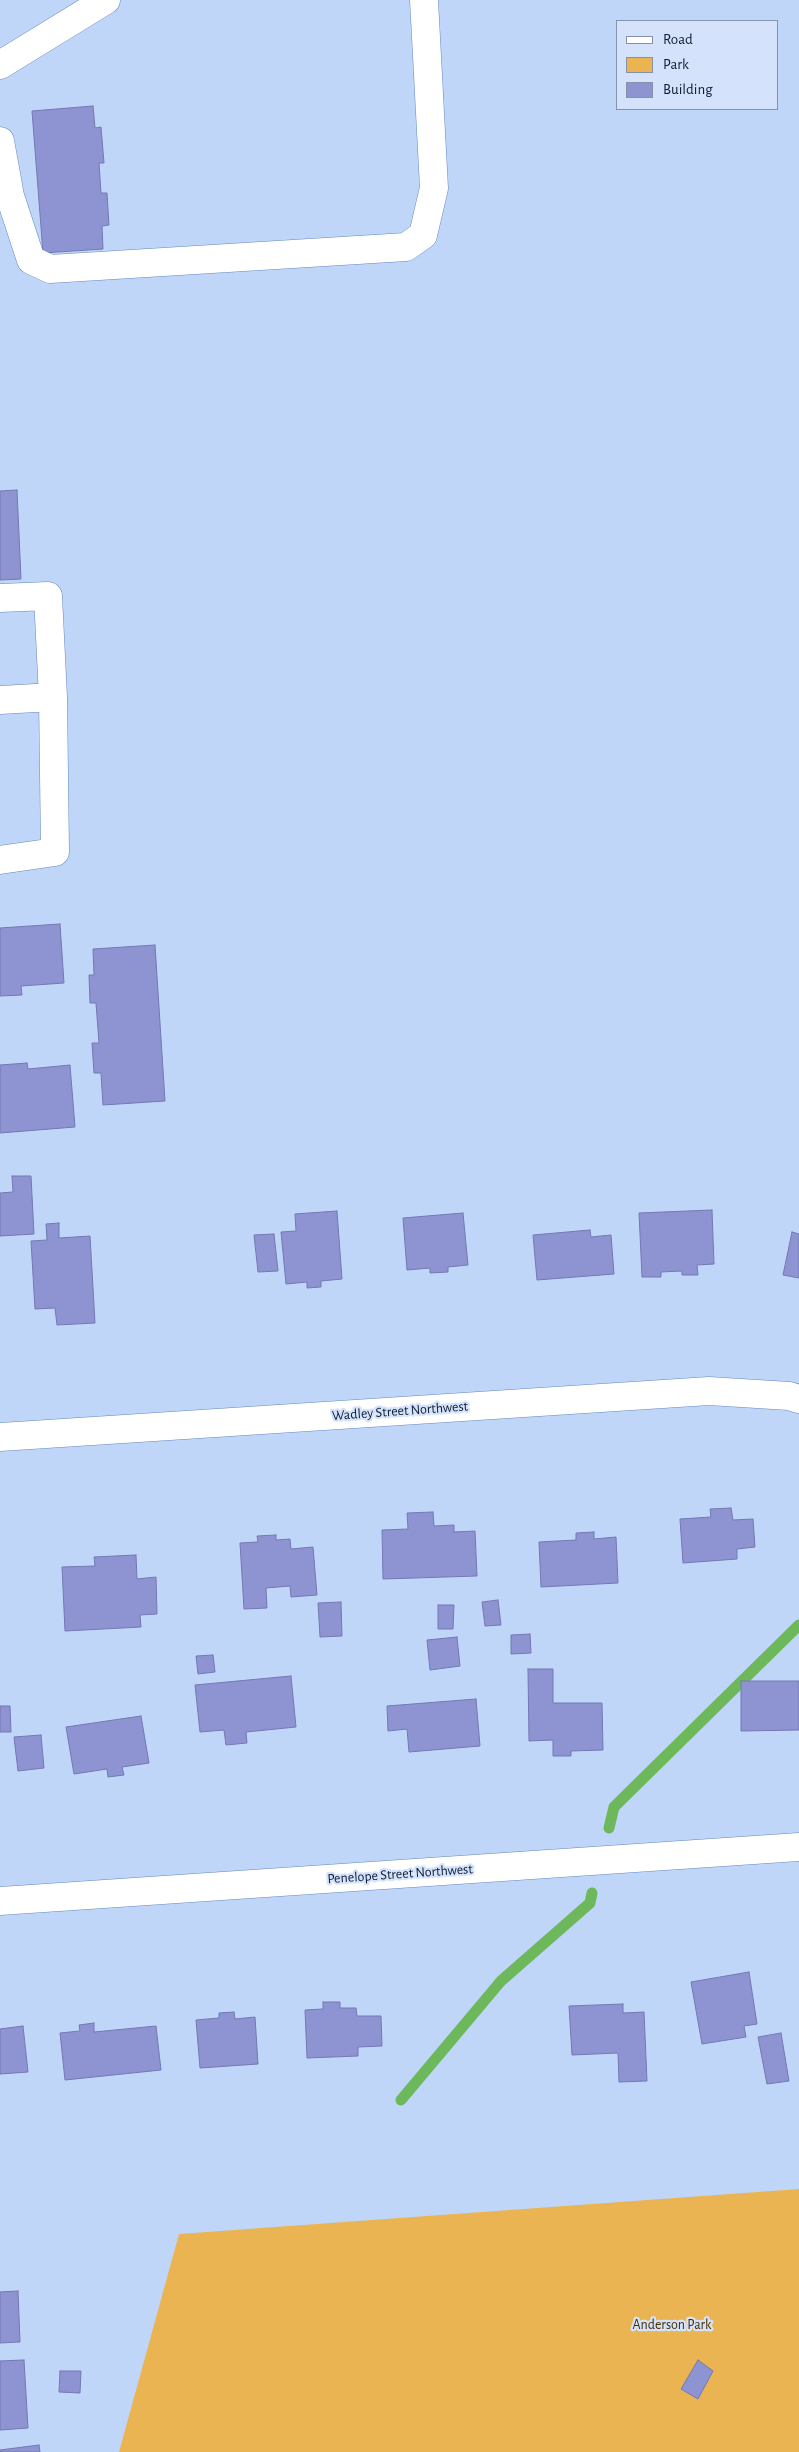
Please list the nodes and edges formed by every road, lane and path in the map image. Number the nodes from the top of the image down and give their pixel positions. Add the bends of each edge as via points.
1 (106, 0) edge
2 (424, 0) edge
3 (0, 65) edge
4 (0, 141) edge
5 (0, 598) edge
6 (53, 697) junction
7 (0, 700) edge
8 (0, 860) edge
9 (799, 1399) edge
10 (0, 1436) edge
11 (799, 1847) edge
12 (0, 1901) edge

1 - 3 street
2 - 4 street via 434,188 423,236 406,246 50,269 31,260 10,196
5 - 6 street via 48,596
6 - 7 street
6 - 8 street via 55,852
9 - 10 street, Wadley Street Northwest via 709,1391
11 - 12 street, Penelope Street Northwest

